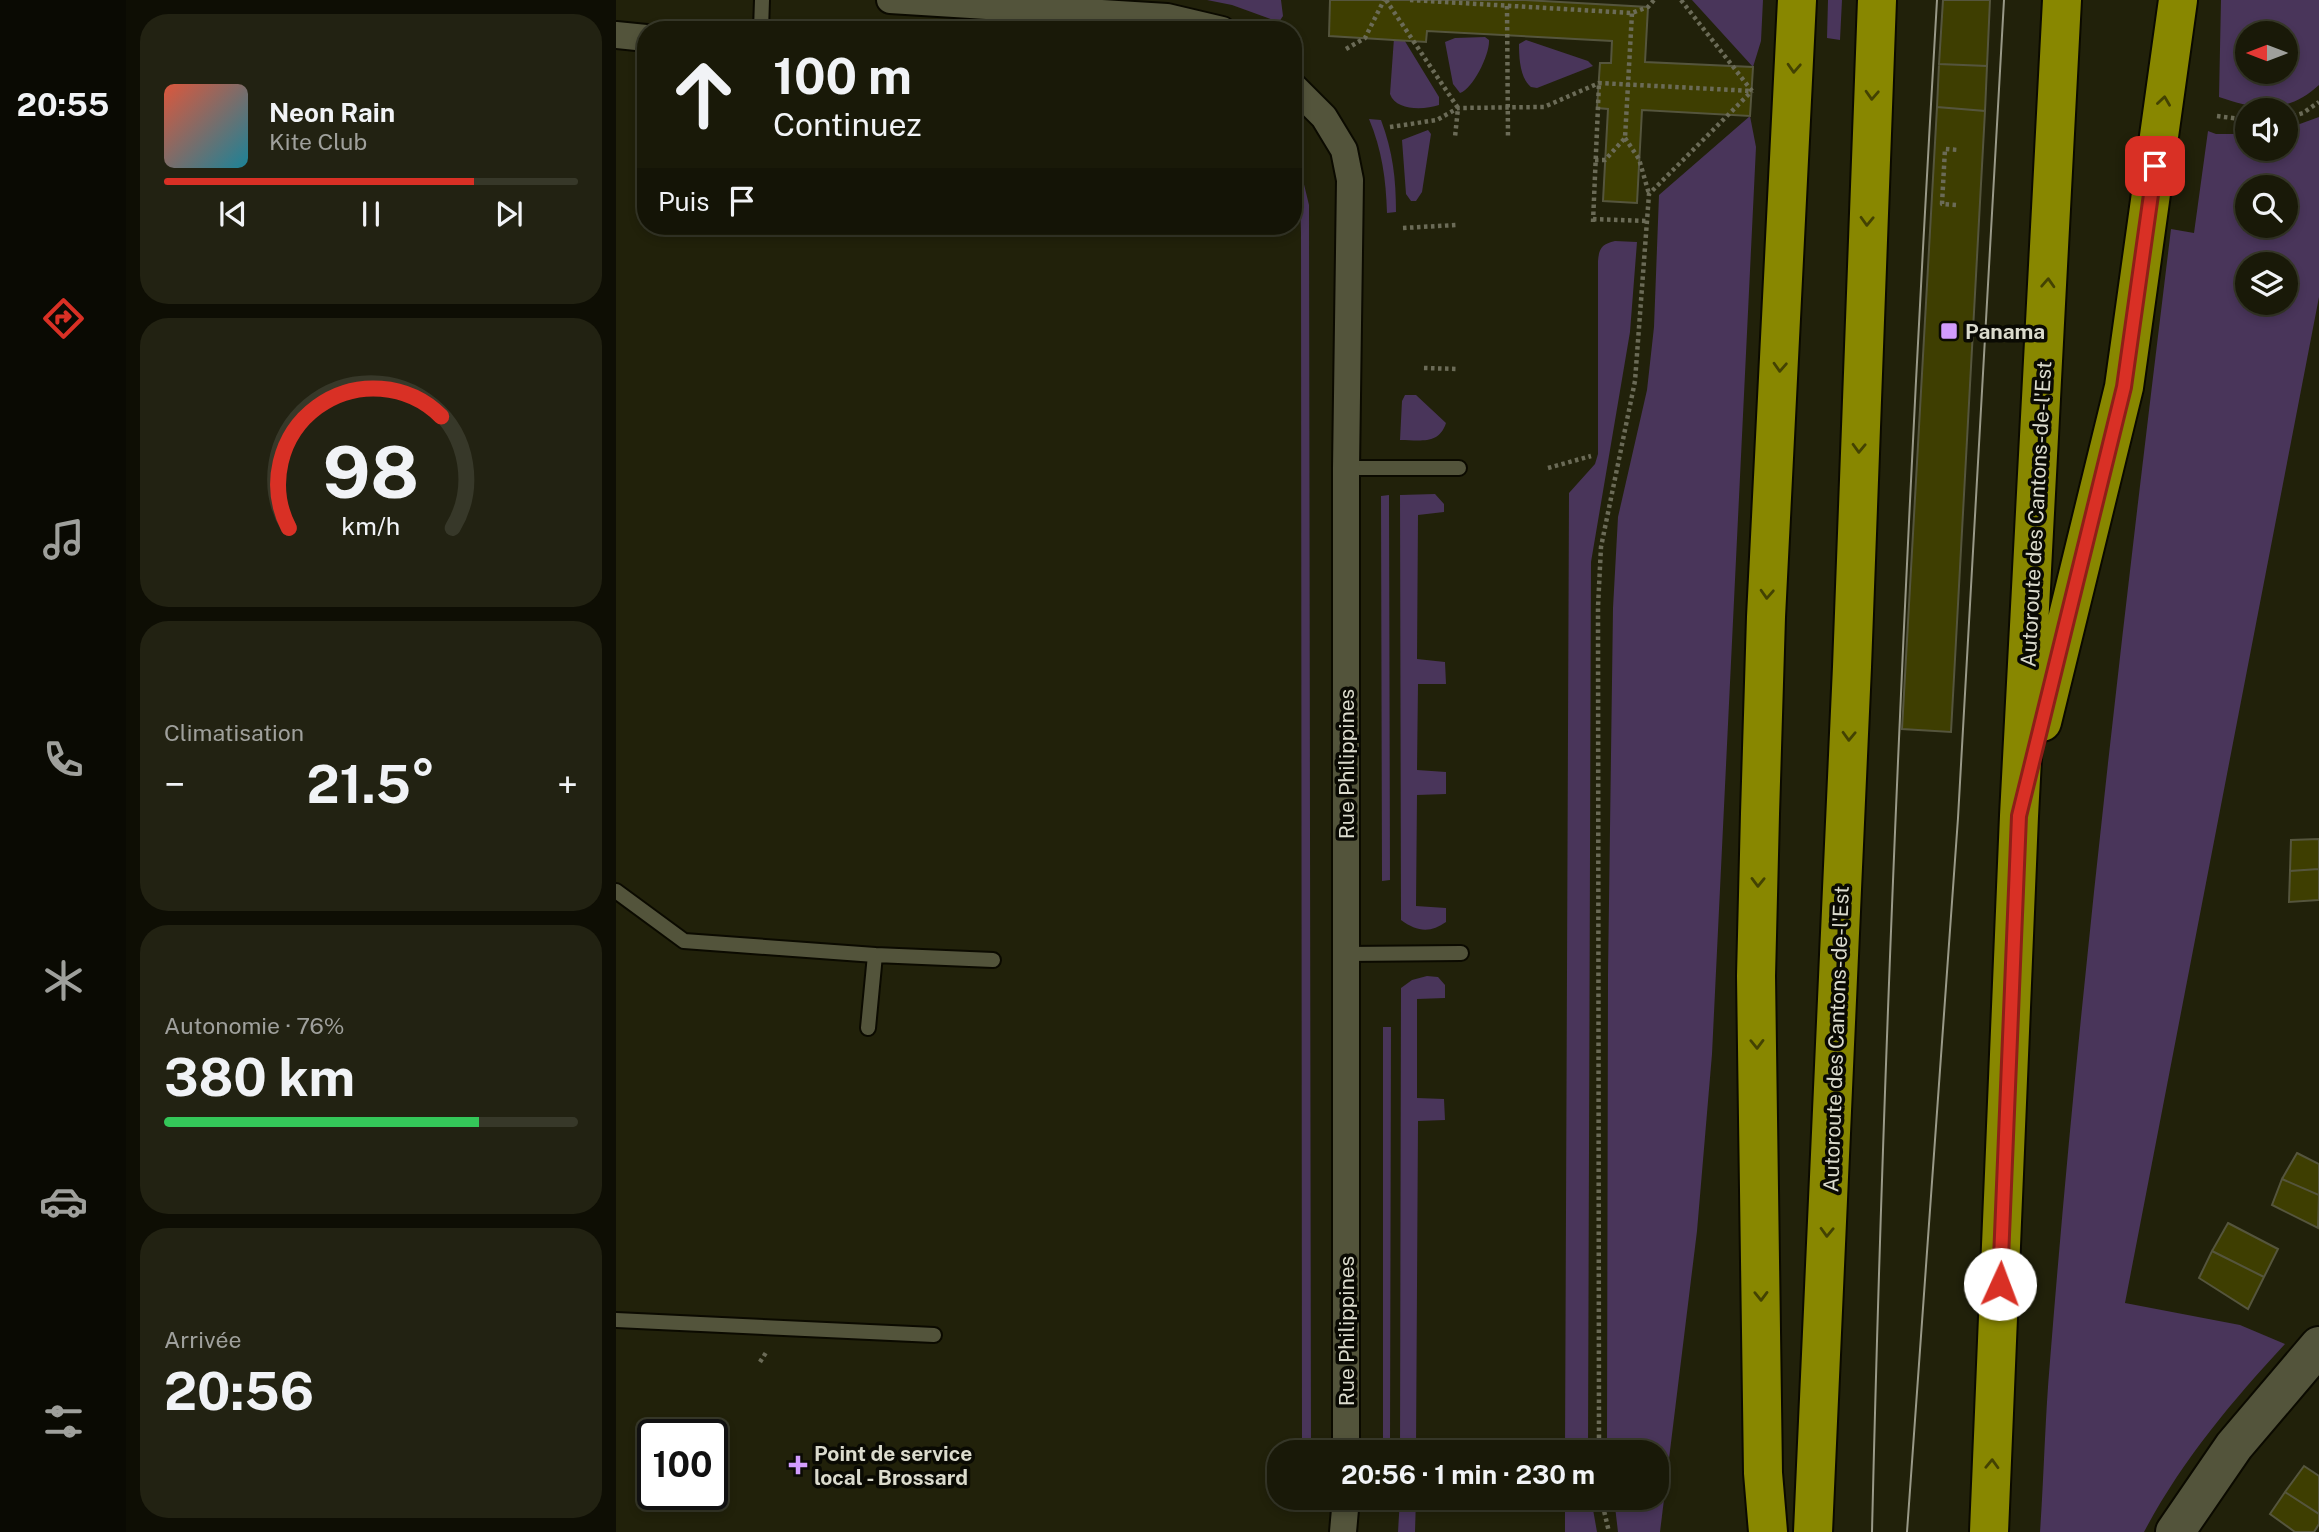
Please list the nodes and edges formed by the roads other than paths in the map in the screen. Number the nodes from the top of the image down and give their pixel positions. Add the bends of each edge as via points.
1 (762, 0) edge
2 (890, 0) edge
3 (1797, 0) edge
4 (1877, 0) edge
5 (2062, 0) edge
6 (2178, 0) edge
7 (761, 21) edge
8 (1181, 21) edge
9 (616, 35) edge
10 (637, 37) edge
11 (1302, 97) edge
12 (1346, 468) junction
13 (1459, 468) dead end
14 (2019, 816) junction
15 (616, 891) edge
16 (1461, 953) dead end
17 (1346, 954) junction
18 (875, 955) junction
19 (993, 960) dead end
20 (869, 1028) dead end
21 (616, 1320) edge
22 (934, 1335) dead end
23 (2319, 1346) edge
24 (1346, 1440) edge
25 (1345, 1510) edge
26 (1343, 1532) edge
27 (1769, 1532) edge
28 (1813, 1532) edge
29 (1989, 1532) edge
30 (2175, 1532) edge

1 - 7 lane
2 - 8 street
3 -> 27 highway via 1766,617 1757,964 1763,1473
4 -> 28 highway, Autoroute des Cantons-de-l'Est
14 -> 5 highway, Autoroute des Cantons-de-l'Est
14 -> 6 highway via 2124,387
9 - 10 street
11 - 12 street, Rue Philippines via 1324,117 1345,150 1350,180
12 - 13 lane
12 - 17 street, Rue Philippines
29 -> 14 highway, Autoroute des Cantons-de-l'Est
15 - 18 lane via 684,941
16 - 17 lane
17 - 24 street, Rue Philippines
18 - 19 lane
18 - 20 lane
21 - 22 lane
23 - 30 street via 2234,1446
25 - 26 street

